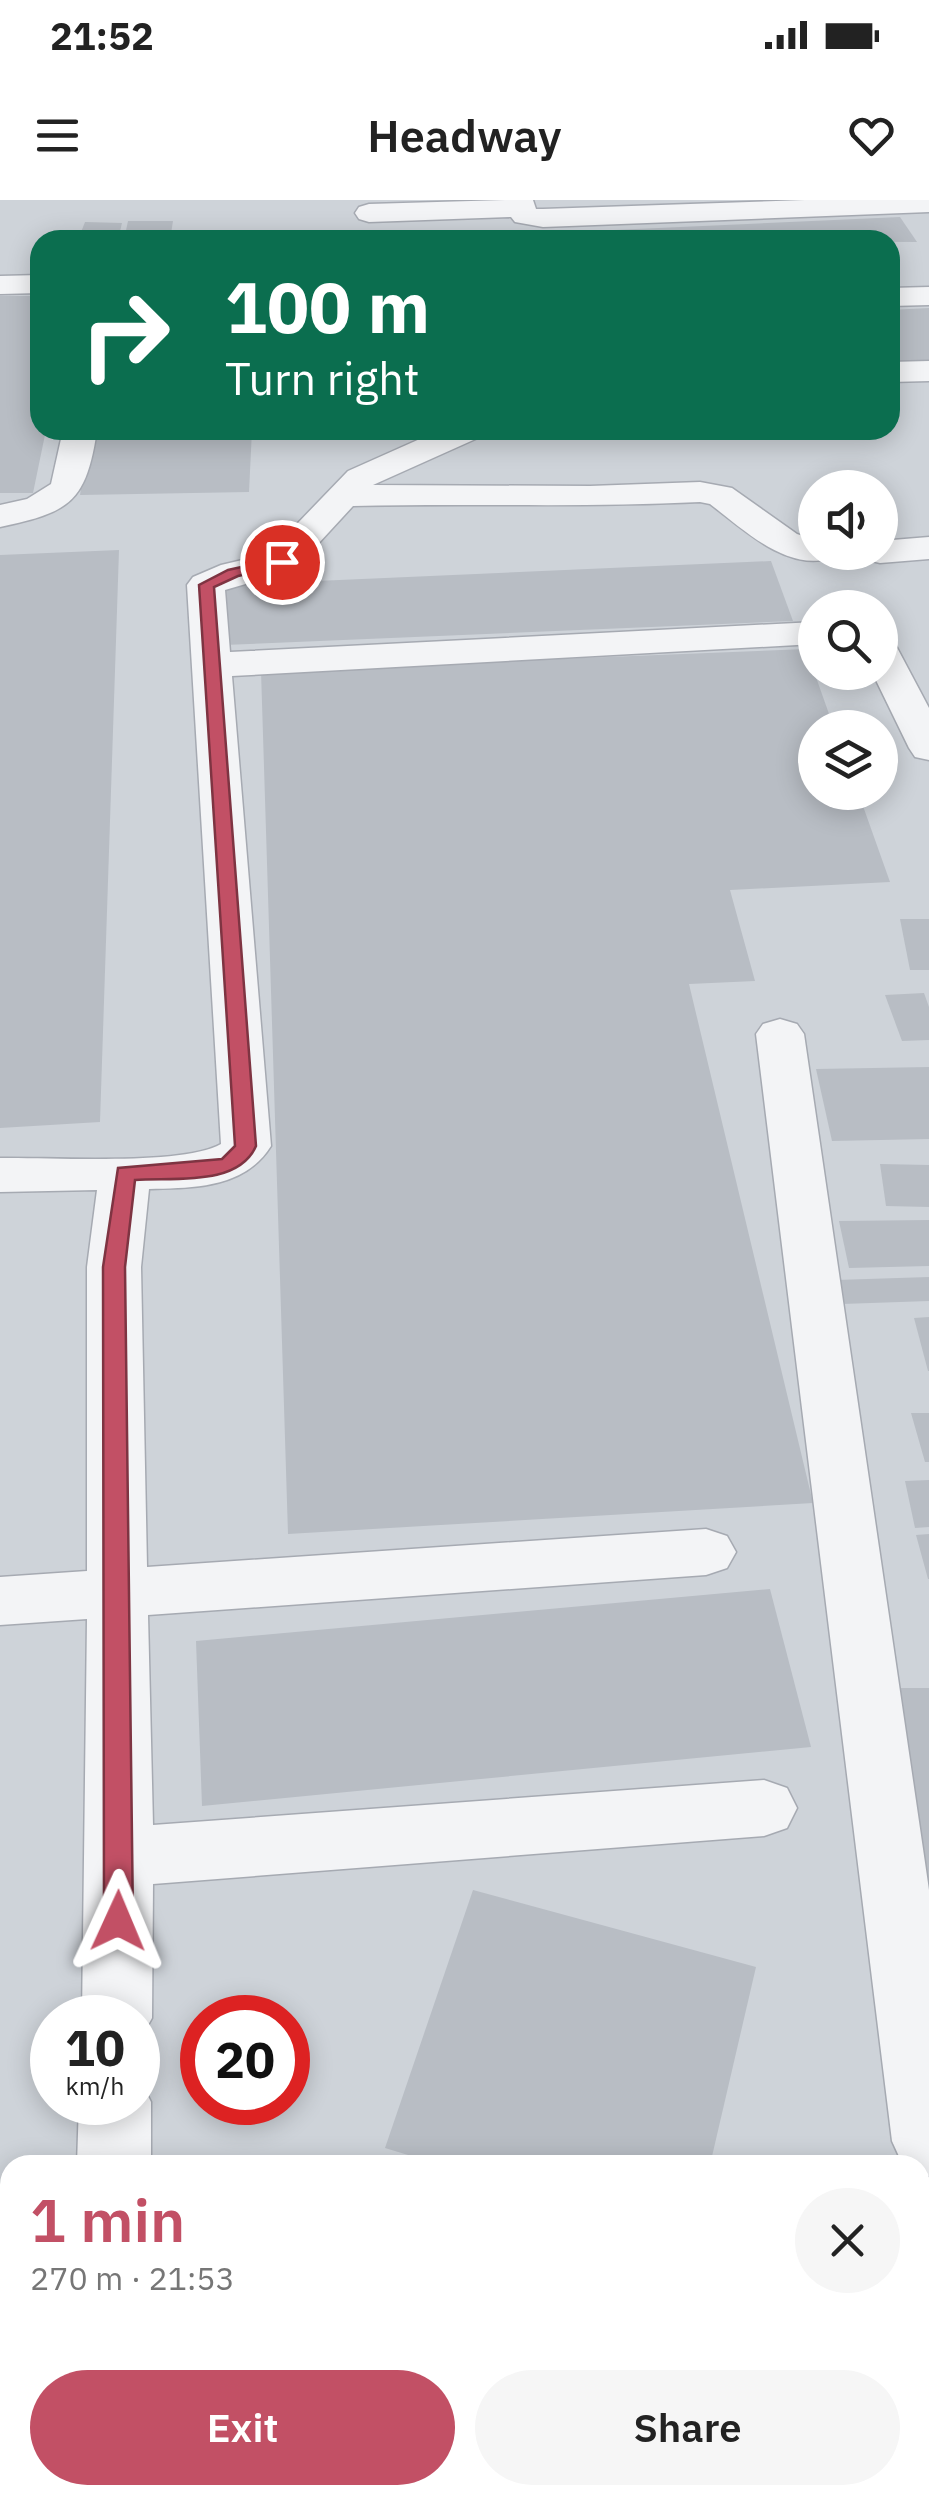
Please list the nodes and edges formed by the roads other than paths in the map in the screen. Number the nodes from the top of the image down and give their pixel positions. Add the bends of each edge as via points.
1 (520, 204) edge
2 (929, 204) edge
3 (369, 214) dead end
4 (30, 284) edge
5 (0, 285) edge
6 (929, 296) edge
7 (900, 297) edge
8 (929, 371) edge
9 (900, 372) edge
10 (78, 440) edge
11 (446, 440) edge
12 (342, 497) junction
13 (0, 516) edge
14 (798, 546) edge
15 (929, 548) edge
16 (898, 551) edge
17 (798, 634) edge
18 (212, 665) junction
19 (898, 686) edge
20 (929, 748) edge
21 (780, 1034) dead end
22 (125, 1173) junction
23 (0, 1175) edge
24 (706, 1552) dead end
25 (115, 1593) junction
26 (0, 1601) edge
27 (764, 1808) dead end
28 (120, 1856) junction
29 (117, 1995) edge
30 (115, 2125) edge
31 (929, 2141) edge
32 (114, 2155) edge

1 - 2 street via 526,216 543,218
1 - 3 street
4 - 5 street
6 - 7 street
8 - 9 street
10 - 13 street via 72,480 62,495 44,508
11 - 12 street via 360,478
12 - 14 street via 700,492 720,495
12 - 18 street via 282,562 206,585
15 - 16 street
17 - 18 street
18 - 22 street via 246,1146 227,1166
19 - 20 street
21 - 31 street
22 - 23 street
22 - 25 street via 114,1267
24 - 25 street
25 - 26 street
25 - 28 street
27 - 28 street
28 - 29 street
30 - 32 street

